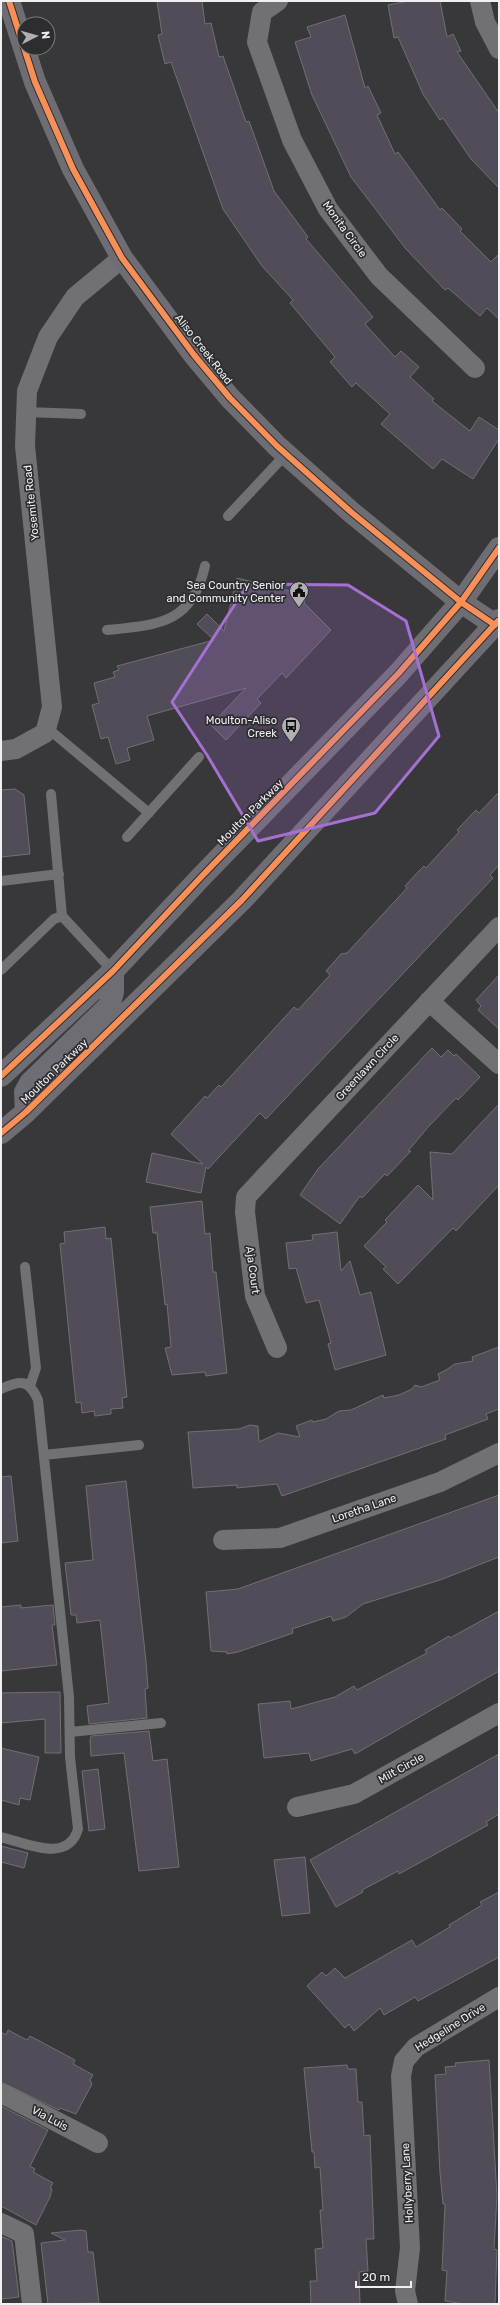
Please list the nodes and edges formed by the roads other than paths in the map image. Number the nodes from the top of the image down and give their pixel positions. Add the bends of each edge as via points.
1 (9, 1) edge
2 (278, 1) edge
3 (480, 1) edge
4 (499, 49) edge
5 (122, 258) junction
6 (475, 368) dead end
7 (26, 412) junction
8 (81, 414) dead end
9 (286, 454) junction
10 (228, 516) dead end
11 (499, 548) edge
12 (205, 566) dead end
13 (461, 602) junction
14 (497, 622) edge
15 (107, 630) dead end
16 (46, 727) junction
17 (1, 751) edge
18 (199, 757) dead end
19 (51, 794) dead end
20 (149, 813) junction
21 (127, 837) dead end
22 (59, 874) junction
23 (1, 881) edge
24 (62, 916) junction
25 (499, 927) edge
26 (1, 968) edge
27 (113, 971) junction
28 (429, 1001) junction
29 (499, 1064) edge
30 (1, 1076) edge
31 (26, 1112) junction
32 (1, 1133) edge
33 (245, 1212) joint
34 (25, 1267) dead end
35 (277, 1348) dead end
36 (30, 1386) junction
37 (1, 1389) edge
38 (139, 1445) dead end
39 (499, 1453) edge
40 (44, 1455) junction
41 (223, 1540) dead end
42 (499, 1713) edge
43 (161, 1723) dead end
44 (70, 1732) junction
45 (297, 1807) dead end
46 (1, 1837) edge
47 (499, 1997) edge
48 (404, 2061) joint
49 (1, 2093) edge
50 (98, 2143) dead end
51 (1, 2223) edge
52 (32, 2304) edge
53 (408, 2304) edge

1 - 5 main road, Aliso Creek Road via 35,82 69,162
2 - 6 street, Monita Circle via 262,12 256,42 292,140 328,209 379,276
3 - 4 street via 485,22
5 - 7 street, Yosemite Road via 75,297 48,337 27,391
5 - 9 main road, Aliso Creek Road via 194,355 230,398
7 - 8 lane
7 - 16 street, Yosemite Road via 25,446 52,706
9 - 10 lane
9 - 13 main road, Aliso Creek Road
11 - 13 main road, Moulton Parkway
12 - 15 lane via 202,582 194,596 174,617 147,626
13 - 14 main road, Aliso Creek Road
13 - 27 main road, Moulton Parkway via 398,674
14 - 31 main road, Moulton Parkway via 242,900
16 - 17 street, Yosemite Road via 45,733 16,750
16 - 20 lane
18 - 20 lane
19 - 22 lane
20 - 21 lane
22 - 23 lane
22 - 24 lane
24 - 26 lane via 54,919
24 - 27 lane
25 - 28 street, Greenlawn Circle
27 - 30 main road, Moulton Parkway
27 - 31 main road via 108,1006 30,1083 25,1092
28 - 29 street
28 - 33 street, Greenlawn Circle via 246,1197
31 - 32 main road, Moulton Parkway
33 - 35 street, Aja Court via 255,1296
34 - 36 lane via 36,1368
36 - 37 lane via 25,1383 14,1383
36 - 40 lane via 38,1400
38 - 40 lane
39 - 41 street, Loretha Lane via 440,1482 280,1538
40 - 44 lane via 69,1697
42 - 45 street, Milt Circle via 354,1794
43 - 44 lane
44 - 46 lane via 70,1757 78,1829 75,1840 68,1846 54,1850
47 - 48 street, Hedgeline Drive via 416,2047
48 - 53 street, Hollyberry Lane via 401,2076 410,2248 405,2291
49 - 50 street, Via Luis
51 - 52 street via 24,2234

